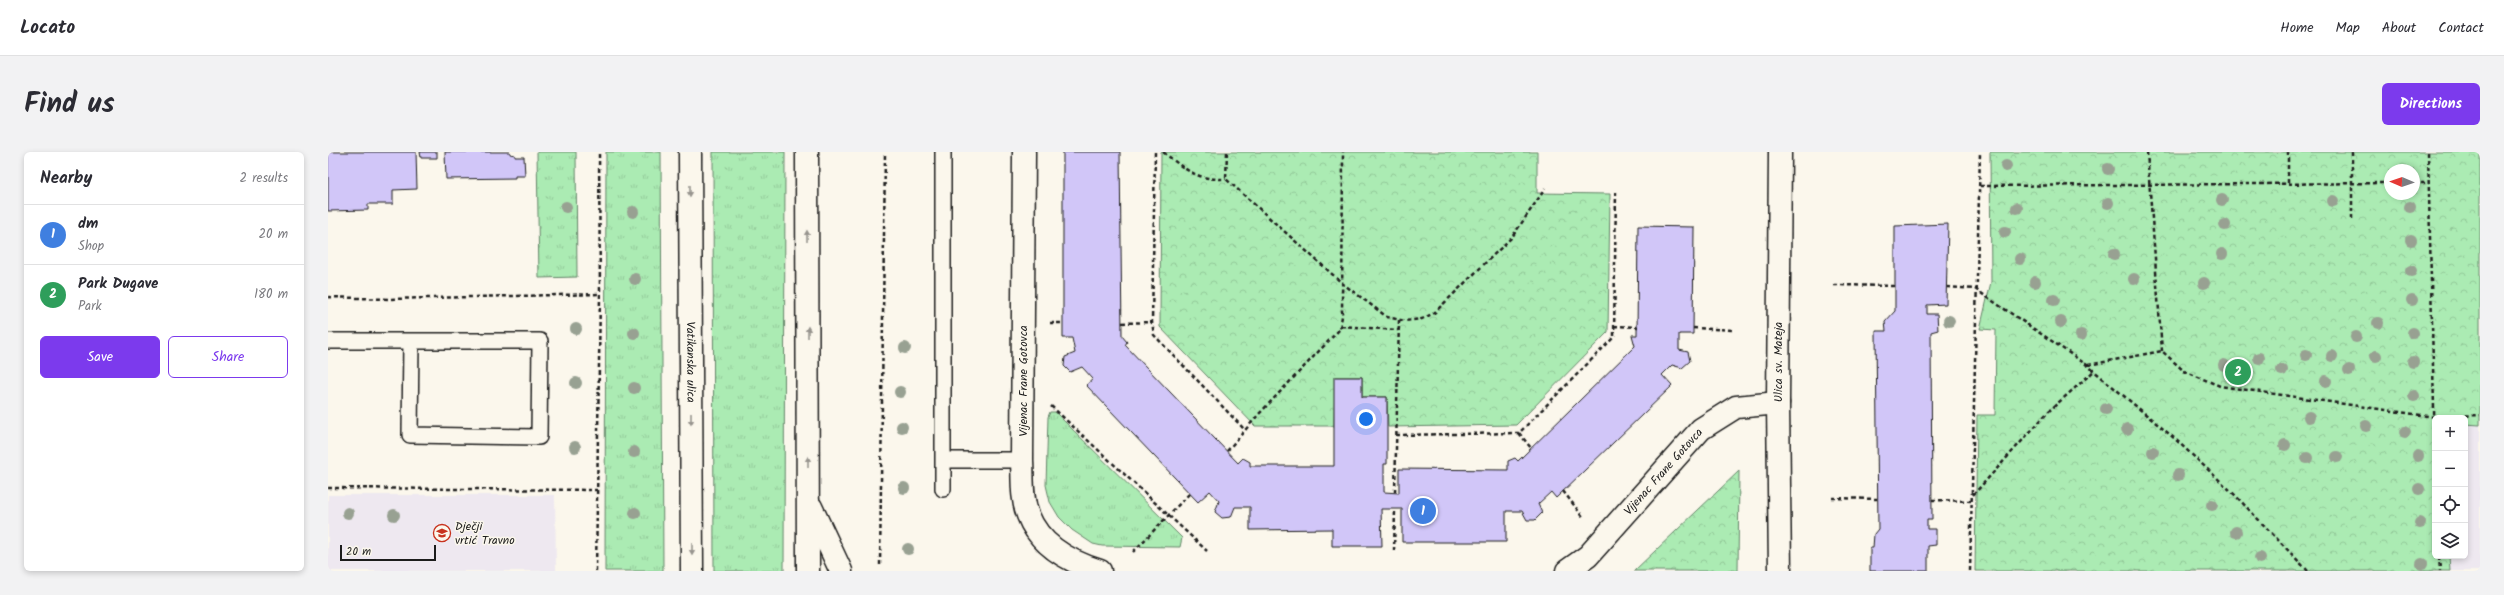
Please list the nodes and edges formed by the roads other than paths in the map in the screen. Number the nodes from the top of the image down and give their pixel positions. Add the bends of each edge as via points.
1 (690, 152) edge
2 (807, 152) edge
3 (942, 152) edge
4 (1024, 152) edge
5 (1780, 152) edge
6 (328, 341) edge
7 (411, 341) junction
8 (1778, 403) junction
9 (943, 460) junction
10 (1022, 460) junction
11 (943, 489) dead end
12 (808, 501) junction
13 (692, 571) edge
14 (808, 571) edge
15 (841, 571) edge
16 (1100, 571) edge
17 (1567, 571) edge
18 (1780, 571) edge

1 -> 13 street, Vatikanska ulica
12 -> 2 street
3 - 9 lane
4 - 10 street, Vijenac Frane Gotovca
5 - 8 street, Ulica sv. Mateja
6 - 7 lane
7 - 7 lane via 410,435 539,437 540,341
8 - 17 street, Vijenac Frane Gotovca via 1736,407 1700,429 1588,556
8 - 18 street, Ulica sv. Mateja
9 - 10 lane
9 - 11 lane
10 - 16 street, Vijenac Frane Gotovca via 1023,490 1028,515 1039,534 1056,551 1079,565
12 - 14 street
12 - 15 street

